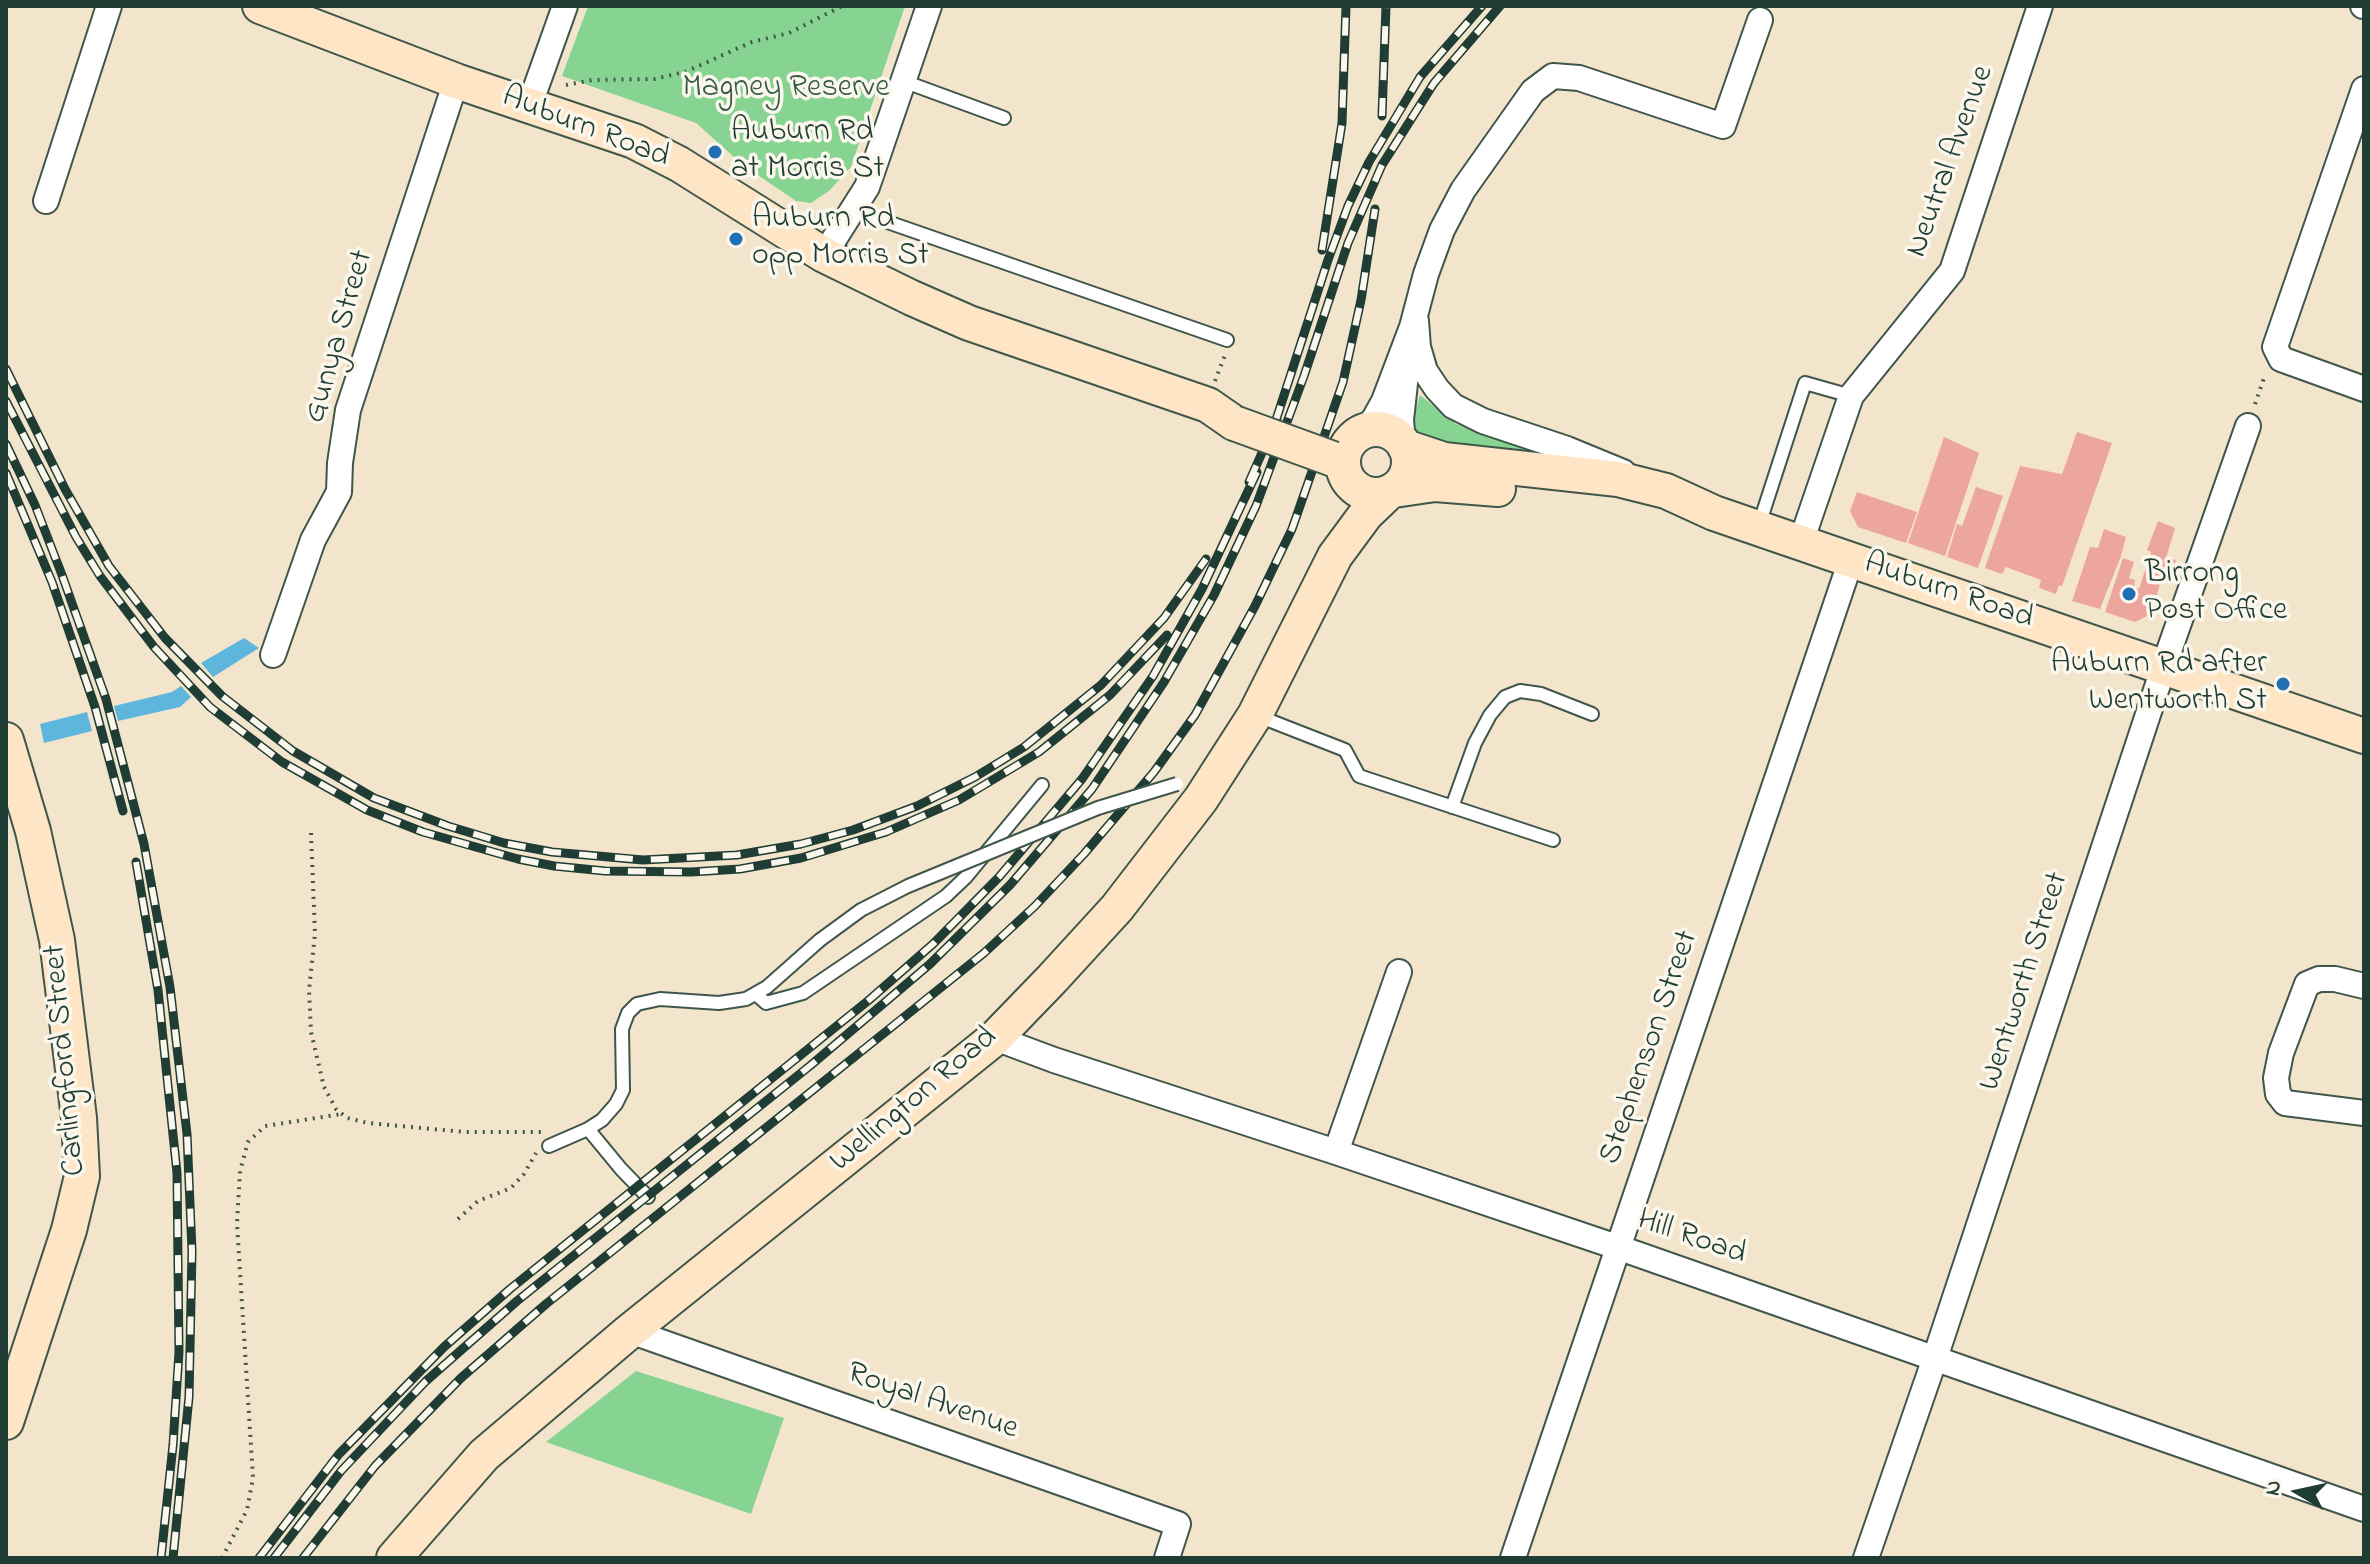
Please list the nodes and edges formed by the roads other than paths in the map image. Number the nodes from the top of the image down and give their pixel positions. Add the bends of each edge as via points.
1 (109, 6) edge
2 (260, 6) edge
3 (565, 6) edge
4 (929, 6) edge
5 (2040, 6) edge
6 (1760, 20) dead end
7 (456, 81) junction
8 (903, 81) junction
9 (2364, 89) edge
10 (530, 104) junction
11 (1004, 118) dead end
12 (46, 201) dead end
13 (853, 210) junction
14 (824, 255) junction
15 (1413, 321) junction
16 (1227, 346) road end
17 (2364, 389) edge
18 (1851, 396) junction
19 (2248, 426) road end
20 (1404, 445) junction
21 (1347, 453) junction
22 (1391, 491) junction
23 (1666, 491) junction
24 (1714, 513) junction
25 (1758, 528) junction
26 (1801, 542) junction
27 (1335, 556) junction
28 (1851, 560) junction
29 (273, 655) dead end
30 (2164, 667) junction
31 (1592, 714) dead end
32 (1255, 715) junction
33 (2364, 736) edge
34 (6, 740) edge
35 (1042, 785) dead end
36 (1189, 792) junction
37 (1452, 807) junction
38 (1553, 840) dead end
39 (1399, 972) dead end
40 (2364, 986) edge
41 (757, 995) junction
42 (995, 1038) junction
43 (2364, 1113) edge
44 (588, 1129) junction
45 (549, 1146) road end
46 (1336, 1152) junction
47 (648, 1197) dead end
48 (1617, 1247) junction
49 (630, 1331) junction
50 (1935, 1358) junction
51 (6, 1422) edge
52 (2364, 1509) edge
53 (394, 1558) edge
54 (1167, 1558) edge
55 (1513, 1558) edge
56 (1866, 1558) edge

1 - 12 street
2 - 7 main road, Auburn Road
3 - 10 street
4 - 8 street
5 - 18 street, Neutral Avenue via 1952,271
6 - 15 street via 1723,126 1579,78 1553,76 1542,82 1463,190 1442,230
7 - 10 main road, Auburn Road
7 - 29 street, Gunya Street via 357,378 343,440 339,492 313,540
8 - 11 lane
8 - 13 street via 867,187
9 - 17 street via 2277,340 2281,359
10 - 14 main road, Auburn Road via 679,164
13 - 14 street
13 - 16 lane
14 - 21 main road, Auburn Road, bridge via 969,323 1224,405
15 - 20 street via 1401,416
15 - 21 street via 1384,401
15 - 23 street, Auburn Road via 1425,371 1453,406
18 - 25 lane via 1805,383
18 - 26 street, Neutral Avenue
19 - 30 street, Wentworth Street
20 - 21 main road via 1381,429
20 - 22 main road via 1408,471
20 - 23 main road, Auburn Road via 1444,460 1618,479
21 - 22 main road via 1362,492
21 - 27 main road, Wellington Road via 1346,503
22 - 24 main road, Auburn Road via 1445,484
22 - 27 main road, Wellington Road
23 - 24 main road, Auburn Road
24 - 25 main road, Auburn Road
25 - 26 main road, Auburn Road
26 - 28 main road, Auburn Road
27 - 32 main road, Wellington Road
28 - 30 main road, Auburn Road
28 - 48 street, Stephenson Street
30 - 33 main road, Auburn Road
30 - 50 street, Wentworth Street
31 - 37 lane via 1541,694 1520,691 1505,697 1475,743
32 - 36 main road, Wellington Road
32 - 37 lane via 1345,750 1359,776
34 - 51 main road, Carlingford Street via 57,940 82,1176
35 - 41 lane via 946,896 803,993 766,1003
36 - 41 lane, bridge via 1098,808 908,886 861,910
36 - 42 main road, Wellington Road via 1117,908
37 - 38 lane
39 - 46 street
40 - 43 street via 2335,979 2307,984 2276,1078 2285,1103
41 - 44 lane via 729,1003 652,999 633,1007 622,1029 621,1096 611,1112
42 - 46 street, Hill Road
42 - 49 main road, Wellington Road
44 - 45 lane
44 - 47 lane
46 - 48 street, Hill Road
48 - 50 street, Hill Road
48 - 55 street, Stephenson Street
49 - 53 main road, Wellington Road via 484,1455
49 - 54 street, Royal Avenue via 1178,1524
50 - 52 street, Hill Road
50 - 56 street, Wentworth Street

